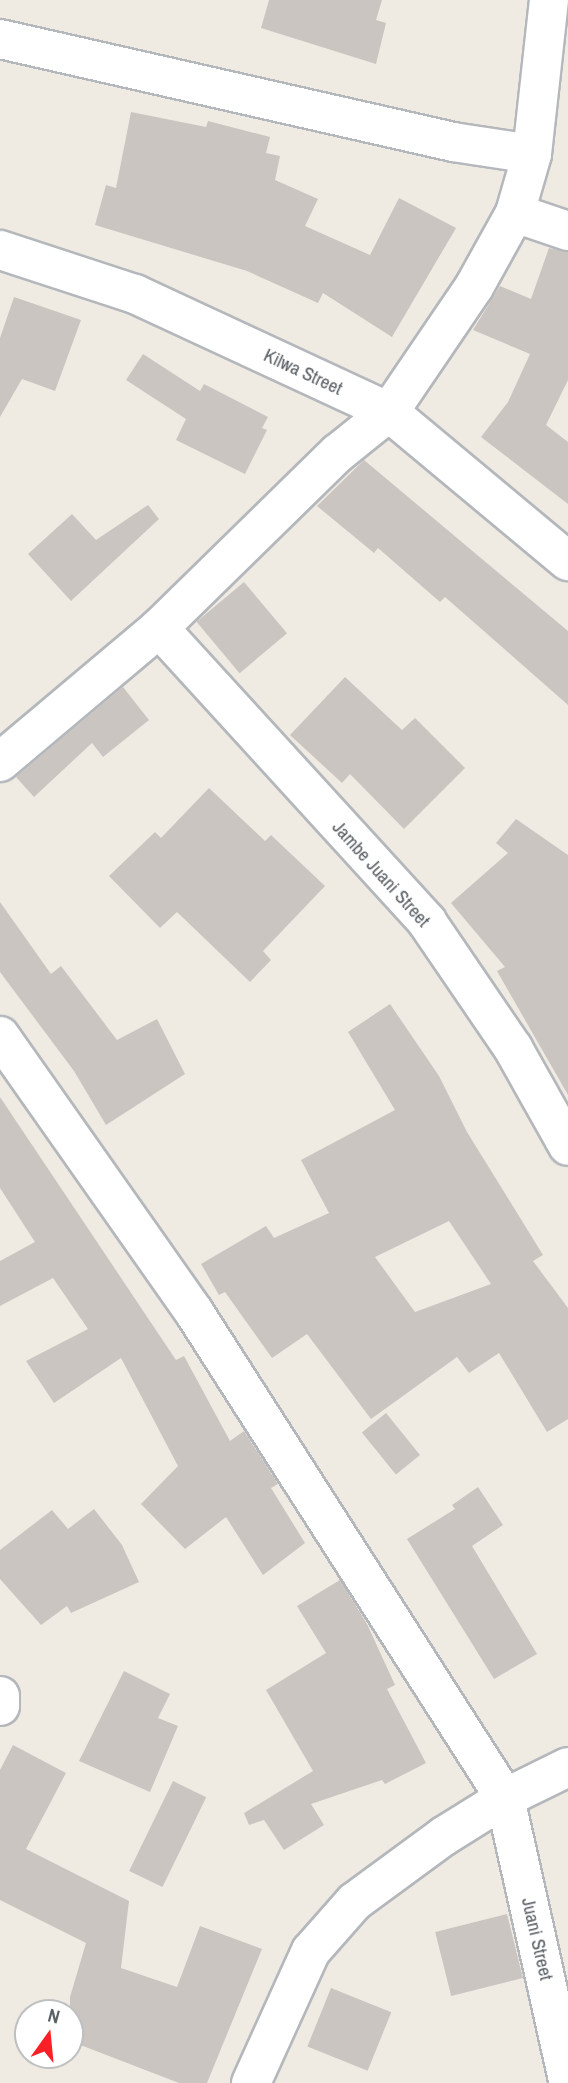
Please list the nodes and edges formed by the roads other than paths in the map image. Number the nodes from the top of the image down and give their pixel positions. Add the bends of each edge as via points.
1 (549, 0) edge
2 (0, 39) edge
3 (532, 153) junction
4 (515, 213) junction
5 (568, 231) edge
6 (0, 250) edge
7 (389, 412) junction
8 (568, 561) edge
9 (159, 628) junction
10 (0, 762) edge
11 (0, 1036) edge
12 (568, 1146) edge
13 (0, 1696) edge
14 (0, 1706) edge
15 (568, 1767) edge
16 (505, 1798) junction
17 (568, 2080) edge
18 (251, 2083) edge

1 - 3 street
2 - 3 street via 453,142
3 - 4 street
4 - 5 street
4 - 7 street via 474,287
6 - 7 street, Kilwa Street via 135,294
7 - 8 street, Kilwa Street
7 - 9 street via 338,453
9 - 10 street
9 - 12 street, Jambe Juani Street via 427,922 513,1048
11 - 16 street via 194,1312
13 - 14 street
15 - 16 street
16 - 17 street, Juani Street
16 - 18 street via 354,1902 312,1951

